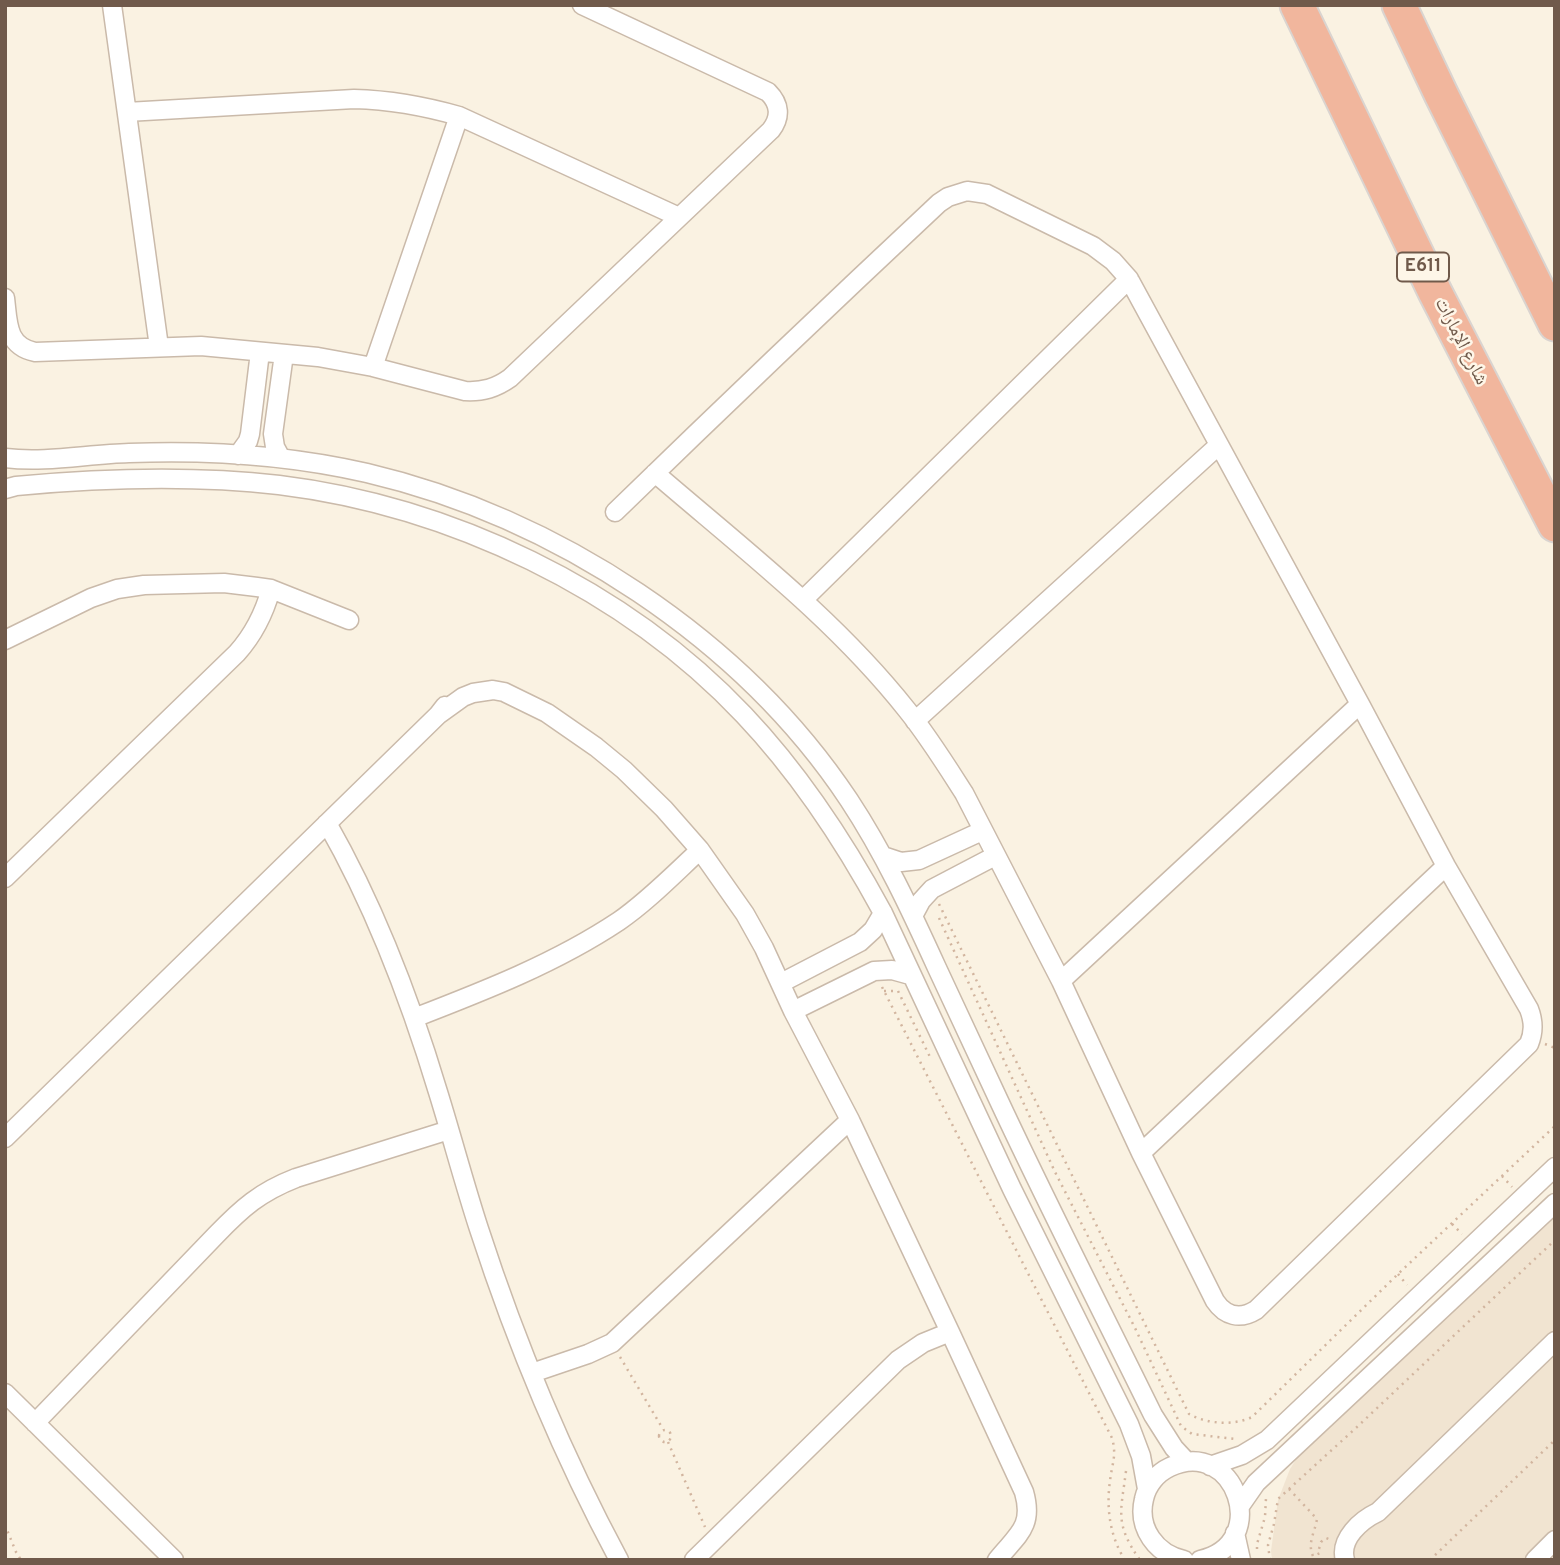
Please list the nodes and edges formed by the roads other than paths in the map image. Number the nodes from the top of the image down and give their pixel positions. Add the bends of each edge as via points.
1 (112, 5) edge
2 (582, 5) edge
3 (1297, 5) edge
4 (1399, 5) edge
5 (127, 112) junction
6 (459, 116) junction
7 (679, 217) junction
8 (1129, 279) junction
9 (5, 298) edge
10 (1555, 324) edge
11 (159, 347) junction
12 (260, 352) junction
13 (284, 354) junction
14 (373, 367) junction
15 (1219, 445) junction
16 (238, 455) junction
17 (5, 458) edge
18 (281, 458) junction
19 (654, 473) junction
20 (5, 489) edge
21 (615, 512) dead end
22 (1555, 525) edge
23 (271, 589) junction
24 (803, 600) junction
25 (349, 620) dead end
26 (5, 640) edge
27 (1360, 705) junction
28 (915, 720) junction
29 (327, 824) junction
30 (982, 831) junction
31 (700, 850) junction
32 (883, 856) junction
33 (995, 856) junction
34 (1446, 866) junction
35 (5, 878) edge
36 (883, 913) junction
37 (913, 916) junction
38 (819, 964) junction
39 (910, 975) junction
40 (1061, 981) junction
41 (781, 983) junction
42 (832, 992) junction
43 (793, 1011) junction
44 (414, 1018) junction
45 (850, 1120) junction
46 (449, 1130) junction
47 (5, 1138) edge
48 (1141, 1153) junction
49 (1555, 1167) edge
50 (1555, 1203) edge
51 (950, 1332) junction
52 (1555, 1341) edge
53 (532, 1373) junction
54 (5, 1392) edge
55 (35, 1423) junction
56 (1187, 1462) junction
57 (1210, 1466) junction
58 (1147, 1489) junction
59 (1240, 1506) junction
60 (1378, 1512) junction
61 (1236, 1533) junction
62 (1555, 1540) edge
63 (174, 1560) edge
64 (619, 1560) edge
65 (694, 1560) edge
66 (1000, 1560) edge
67 (1184, 1560) edge
68 (1200, 1560) edge
69 (1241, 1560) edge
70 (1345, 1560) edge
71 (1355, 1560) edge
72 (1535, 1560) edge

1 - 5 street
2 - 7 street via 768,92 777,104 778,118 771,130
3 - 22 highway, شارع الإمارات / E611 via 1435,292
4 - 10 highway
5 - 6 street via 354,99
5 - 11 street
6 - 7 street
6 - 14 street
7 - 14 street via 495,387 465,391
8 - 15 street
8 - 19 street via 1093,246 987,194 967,191 948,197
8 - 24 street
9 - 11 street via 12,336 28,350
11 - 12 street
12 - 13 street
12 - 16 street via 250,433
13 - 14 street
13 - 18 street via 273,435
15 - 27 street
15 - 28 street
16 - 17 street via 163,452
16 - 18 street
18 - 32 street via 368,473 453,498 544,539 624,584 708,644 785,717 830,772
19 - 21 street
19 - 24 street
20 - 36 street via 168,478 282,486 391,508 462,531 530,561 627,617 687,661 734,704 819,806
23 - 25 street
23 - 26 street via 223,583 131,586 91,598
23 - 35 street via 262,618 237,653
24 - 28 street
27 - 34 street
27 - 40 street
28 - 30 street via 964,793
29 - 31 street via 438,715 463,697 483,690 504,692 547,713 596,747 664,809
29 - 44 street via 370,906
29 - 47 street
30 - 32 street via 919,860 901,862
30 - 33 street
31 - 41 street via 745,914
31 - 44 street via 639,906 596,935 504,982
32 - 37 street
33 - 37 street via 932,889
33 - 40 street
34 - 48 street
34 - 48 street via 1529,1009 1533,1030 1529,1044 1256,1310 1237,1316 1219,1307
36 - 38 street via 860,942
36 - 39 street
37 - 56 street via 1037,1182 1153,1415
38 - 41 street
38 - 42 street via 819,981
39 - 42 street via 874,971
39 - 58 street via 1136,1439
40 - 48 street
41 - 43 street
42 - 43 street
43 - 45 street
44 - 46 street
45 - 51 street
45 - 53 street via 611,1343
46 - 53 street via 479,1229
46 - 55 street via 296,1178 254,1199
49 - 57 street via 1267,1440
50 - 59 street via 1256,1483
51 - 65 street via 898,1360
51 - 66 street via 1008,1457 1022,1473 1038,1509 1031,1536
52 - 60 street
53 - 64 street via 580,1485
54 - 55 street
55 - 63 street
56 - 57 street
56 - 58 street via 1164,1471
57 - 59 street via 1227,1478
58 - 67 street via 1142,1508 1149,1535 1161,1550
59 - 61 street
60 - 70 street via 1349,1535 1343,1549
60 - 71 street via 1357,1542
61 - 68 street via 1224,1549
61 - 69 street
62 - 72 street

